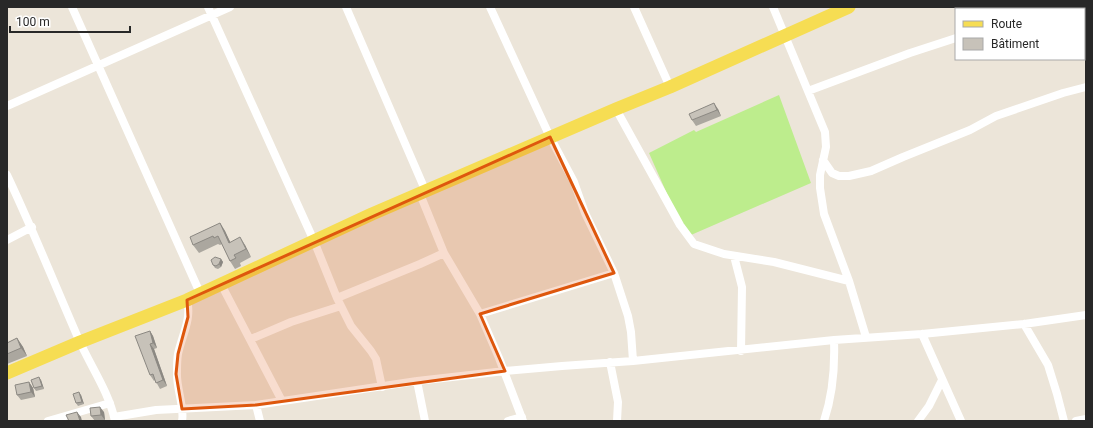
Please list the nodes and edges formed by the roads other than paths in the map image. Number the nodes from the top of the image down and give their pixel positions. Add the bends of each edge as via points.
1 (72, 7) edge
2 (208, 7) edge
3 (230, 7) edge
4 (346, 7) edge
5 (490, 7) edge
6 (634, 7) edge
7 (773, 7) edge
8 (849, 7) edge
9 (211, 15) junction
10 (785, 36) junction
11 (955, 38) edge
12 (99, 66) junction
13 (670, 87) junction
14 (1086, 87) edge
15 (808, 91) junction
16 (7, 106) edge
17 (616, 109) junction
18 (550, 137) junction
19 (823, 160) junction
20 (7, 175) edge
21 (423, 193) junction
22 (32, 227) junction
23 (7, 240) edge
24 (314, 241) junction
25 (444, 252) junction
26 (734, 256) junction
27 (614, 273) junction
28 (849, 281) junction
29 (221, 284) junction
30 (200, 293) junction
31 (337, 298) junction
32 (187, 300) junction
33 (341, 306) junction
34 (480, 314) junction
35 (1086, 315) edge
36 (1024, 324) junction
37 (922, 334) junction
38 (866, 337) junction
39 (251, 339) junction
40 (834, 340) junction
41 (80, 342) junction
42 (742, 351) junction
43 (633, 361) junction
44 (610, 362) junction
45 (505, 371) junction
46 (7, 373) edge
47 (942, 380) junction
48 (417, 382) junction
49 (382, 387) junction
50 (282, 401) junction
51 (110, 403) junction
52 (256, 405) junction
53 (182, 409) junction
54 (115, 419) edge
55 (523, 419) edge
56 (1086, 419) edge
57 (827, 420) edge
58 (48, 421) edge
59 (182, 421) edge
60 (260, 421) edge
61 (425, 421) edge
62 (508, 421) edge
63 (617, 421) edge
64 (918, 421) edge
65 (961, 421) edge
66 (1064, 421) edge
67 (1076, 421) edge

1 - 12 street
2 - 9 street
3 - 9 street
4 - 21 street
5 - 18 street
6 - 13 street
7 - 10 street
8 - 10 main road
9 - 12 street
9 - 24 street
10 - 13 main road
10 - 15 street
11 - 15 street
12 - 16 street
12 - 30 street
13 - 17 main road
14 - 19 street via 996,116 970,130 871,172 839,176 832,173
15 - 19 street via 825,132 826,147
17 - 18 main road
17 - 26 street via 680,225 694,244
18 - 21 main road
18 - 27 street via 574,182 585,213
19 - 28 street via 820,188 824,214
20 - 22 street
21 - 24 main road
21 - 25 street
22 - 23 street
22 - 41 street
24 - 29 main road
24 - 31 street
25 - 31 street
25 - 34 street
26 - 28 street via 774,262
26 - 42 street via 742,286
27 - 34 street
27 - 43 street via 628,316
28 - 38 street
29 - 30 main road
29 - 39 street
30 - 32 main road
31 - 33 street
32 - 41 main road
32 - 53 street via 188,317 178,354 176,374
33 - 39 street via 291,322
33 - 49 street via 351,326 376,359
34 - 45 street
35 - 36 street
36 - 37 street
36 - 66 street via 1048,365
37 - 38 street
37 - 47 street
38 - 40 street
39 - 50 street
40 - 42 street
40 - 57 street via 833,389
41 - 46 main road
41 - 51 street
42 - 43 street
43 - 44 street
44 - 45 street
44 - 63 street via 618,402
45 - 48 street
45 - 55 street
47 - 64 street
47 - 65 street
48 - 49 street
48 - 61 street
49 - 50 street
50 - 52 street
51 - 54 street
51 - 58 street
52 - 53 street
52 - 60 street
53 - 54 street via 156,410
53 - 59 street
55 - 62 street
56 - 67 street

